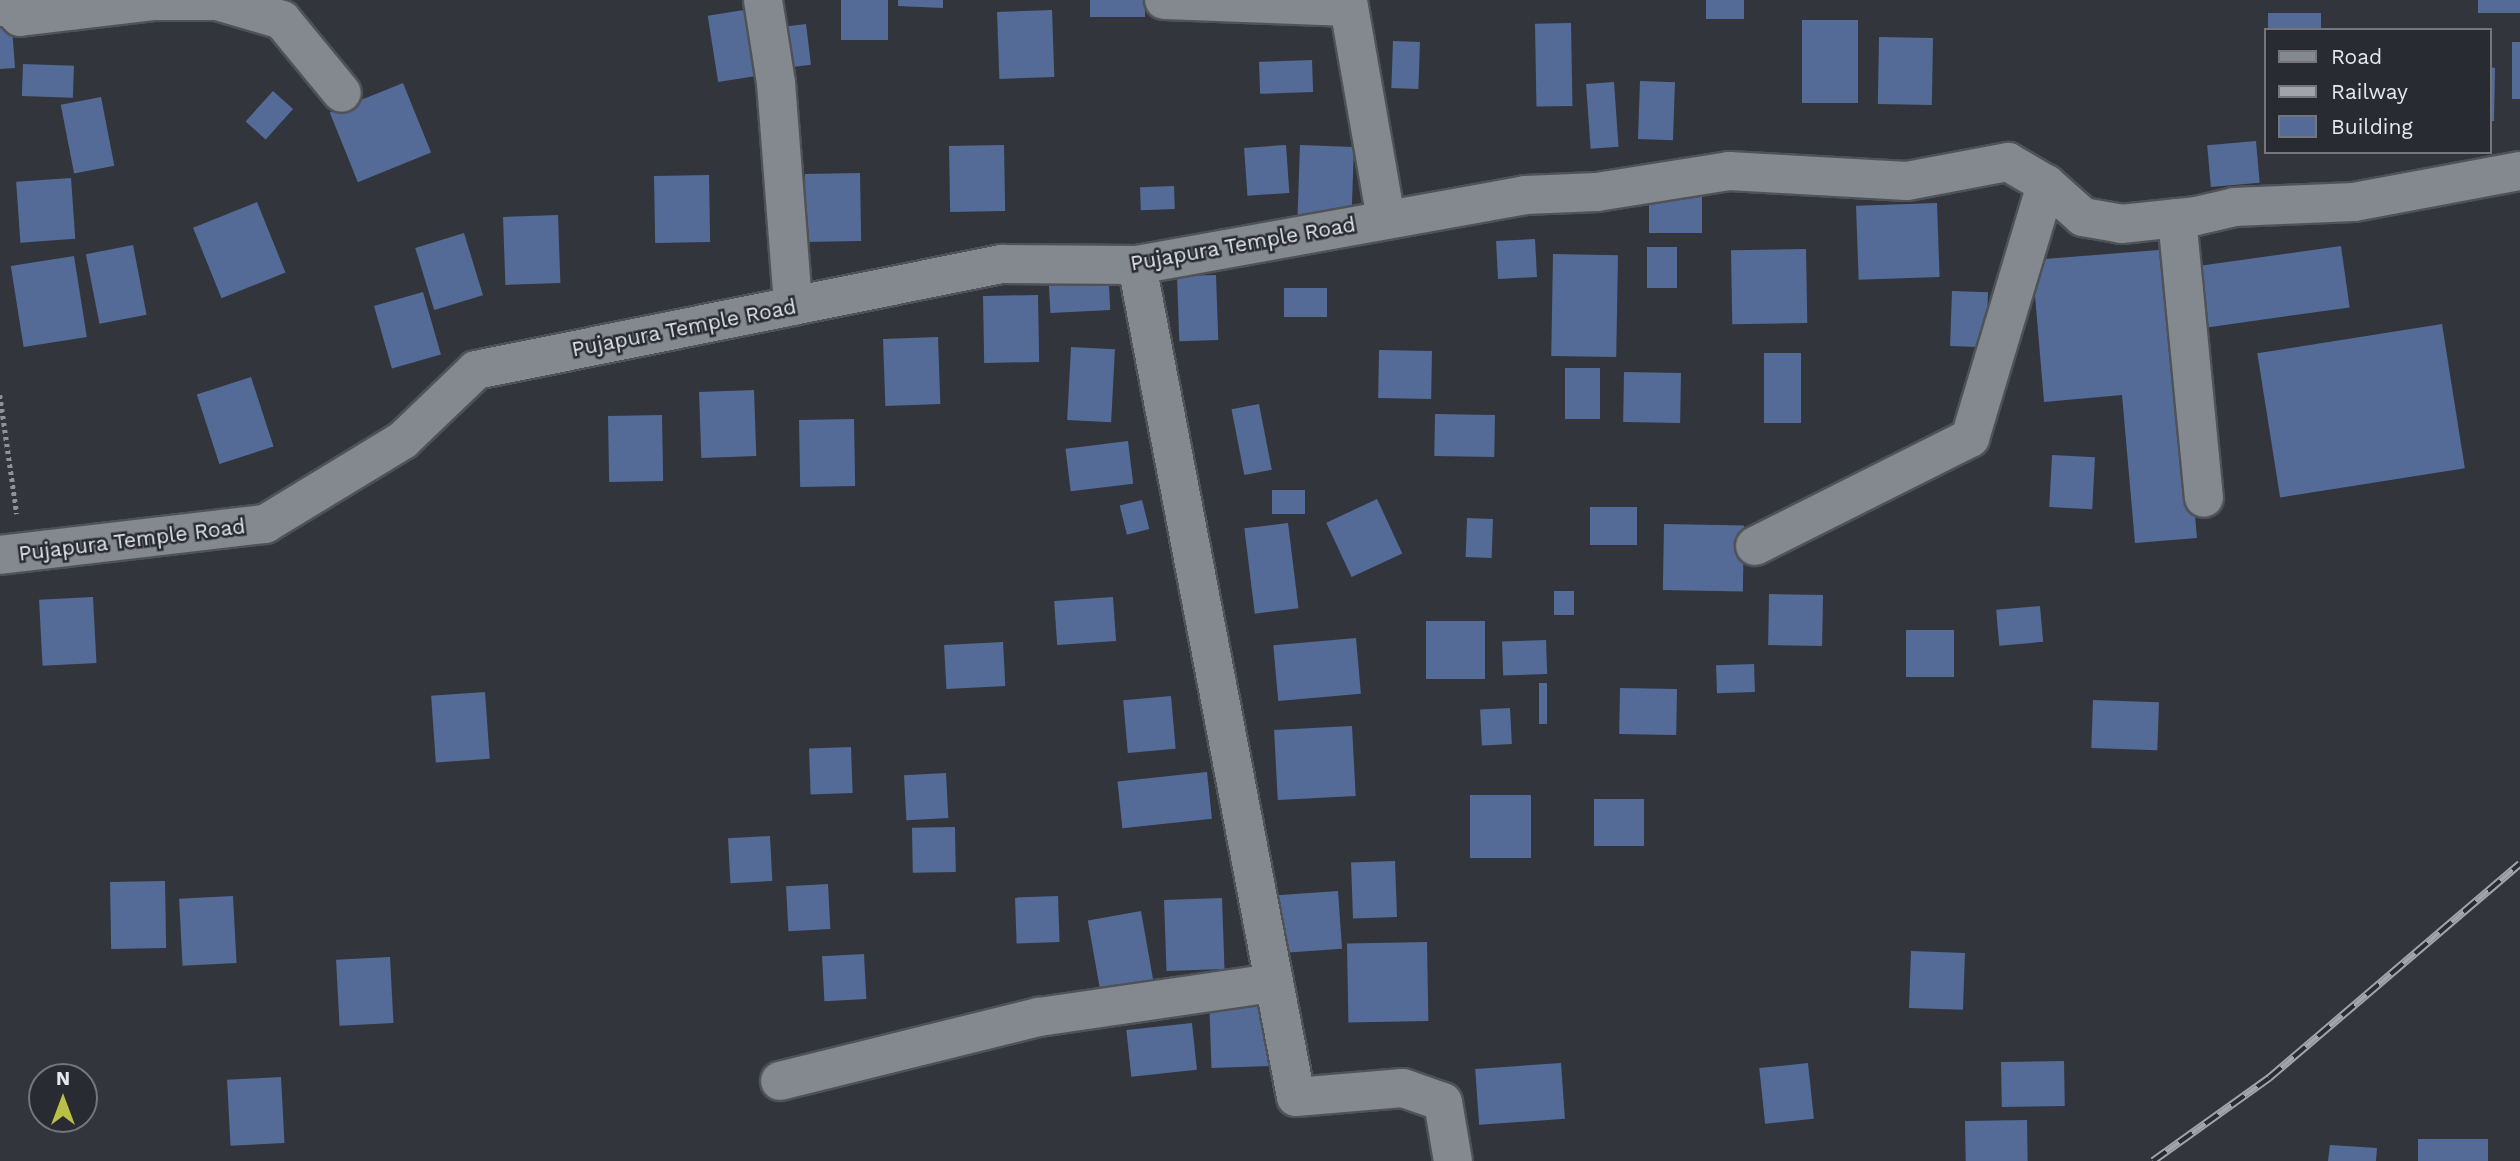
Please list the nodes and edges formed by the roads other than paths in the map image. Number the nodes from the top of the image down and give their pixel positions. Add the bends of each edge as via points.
1 (763, 0) edge
2 (1164, 0) edge
3 (0, 7) edge
4 (342, 93) dead end
5 (2520, 171) edge
6 (2046, 184) junction
7 (2177, 218) junction
8 (1386, 219) junction
9 (1137, 265) junction
10 (793, 306) junction
11 (2204, 498) dead end
12 (1755, 546) dead end
13 (11, 554) edge
14 (1273, 983) junction
15 (780, 1082) dead end
16 (1453, 1161) edge

1 - 10 street via 776,83
2 - 8 street via 1349,7
3 - 4 street via 10,7 20,17 155,2 217,1 282,20
5 - 7 street, Pujapura Temple Road via 2354,202 2234,207
6 - 7 street, Pujapura Temple Road via 2082,217 2121,224
6 - 8 street, Pujapura Temple Road via 2008,162 1907,181 1729,172 1597,192 1525,195
6 - 12 street via 1970,438
7 - 11 street
8 - 9 street, Pujapura Temple Road
9 - 10 street, Pujapura Temple Road via 1000,264
9 - 14 street
10 - 13 street, Pujapura Temple Road via 476,370 403,439 265,524
14 - 15 street via 1040,1017
14 - 16 street via 1296,1097 1403,1088 1443,1102

